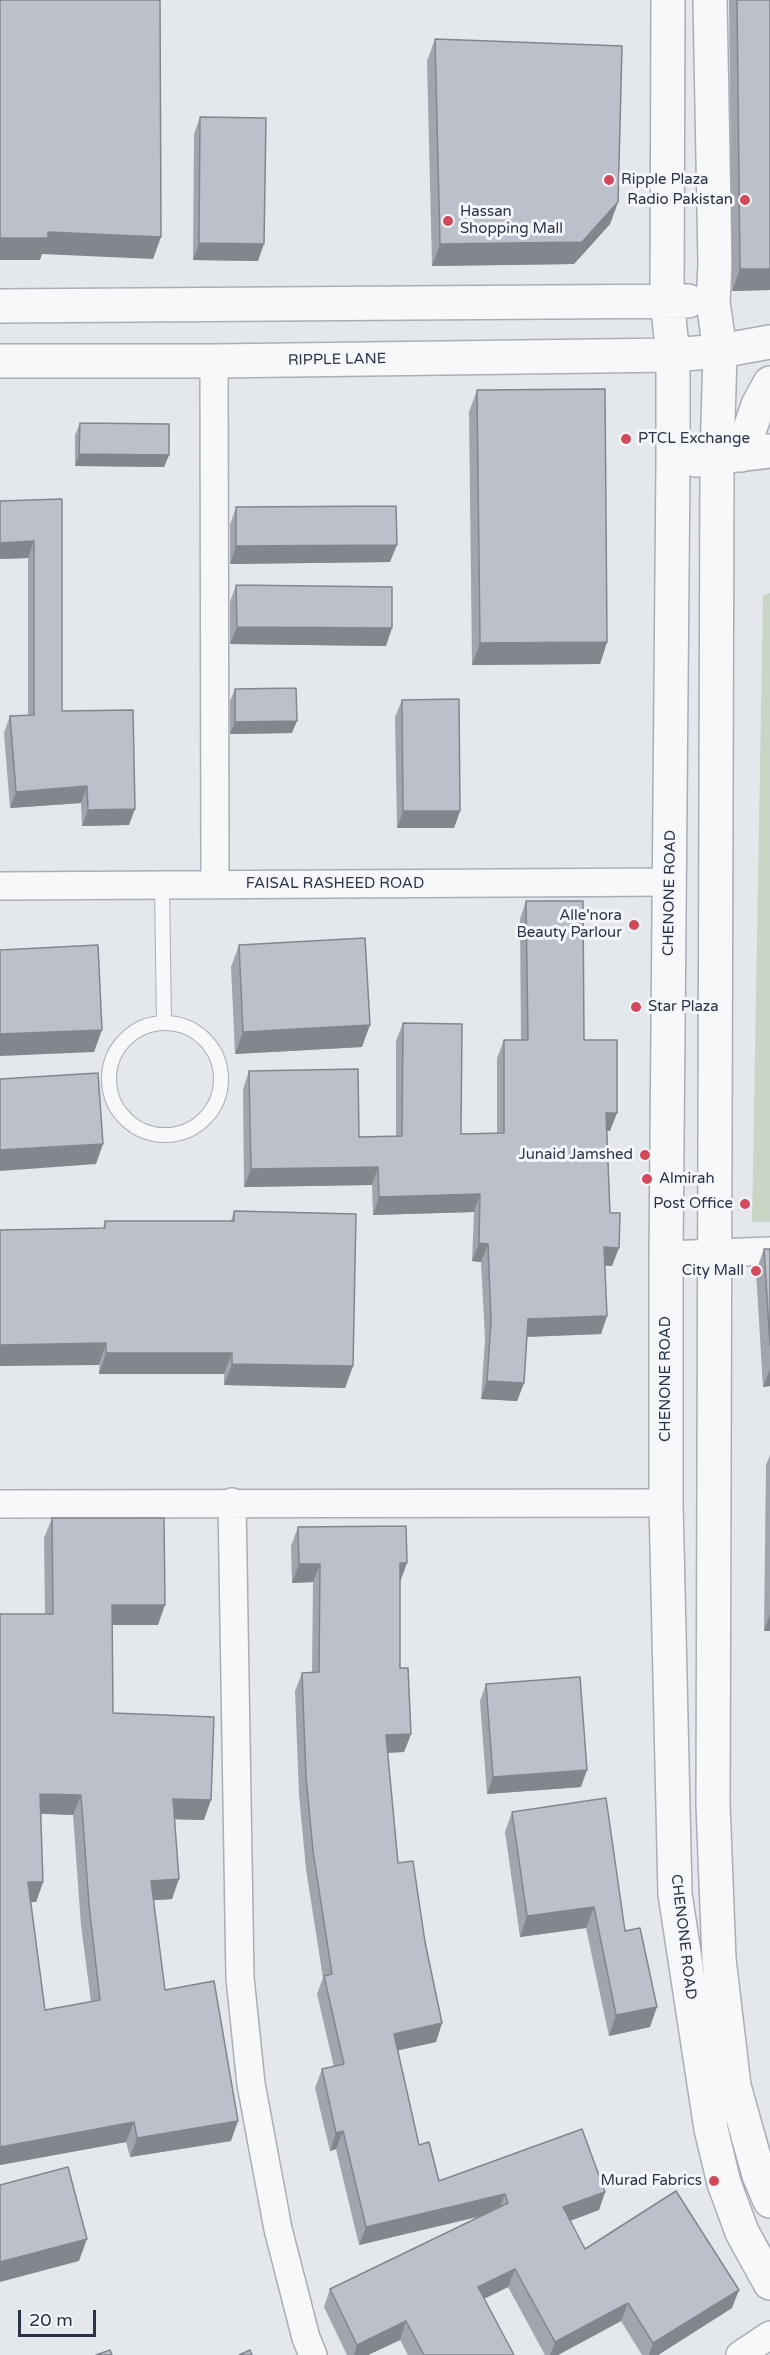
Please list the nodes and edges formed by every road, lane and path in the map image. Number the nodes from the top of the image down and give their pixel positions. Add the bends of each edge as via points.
1 (668, 0) edge
2 (710, 0) edge
3 (667, 300) junction
4 (713, 302) junction
5 (0, 306) edge
6 (770, 342) edge
7 (720, 351) junction
8 (673, 356) junction
9 (0, 361) edge
10 (214, 362) junction
11 (770, 383) edge
12 (742, 455) edge
13 (674, 461) junction
14 (670, 882) junction
15 (162, 885) junction
16 (214, 885) junction
17 (0, 886) edge
18 (164, 1023) junction
19 (770, 1251) edge
20 (713, 1253) junction
21 (666, 1255) junction
22 (232, 1502) junction
23 (666, 1503) junction
24 (0, 1504) edge
25 (770, 2201) edge
26 (770, 2283) edge
27 (770, 2335) edge
28 (313, 2355) edge
29 (740, 2355) edge

1 - 3 street, CHENONE ROAD
2 - 4 street
3 - 4 street
3 - 5 street
3 - 8 street, CHENONE ROAD
4 - 7 street
6 - 7 street, RIPPLE LANE
7 - 8 street, RIPPLE LANE
7 - 12 street
8 - 10 street, RIPPLE LANE
8 - 13 street, CHENONE ROAD
9 - 10 street, RIPPLE LANE
10 - 16 street
11 - 12 street via 758,405
12 - 13 street
12 - 20 street
13 - 14 street, CHENONE ROAD
14 - 16 street, FAISAL RASHEED ROAD
14 - 21 street, CHENONE ROAD
15 - 16 street, FAISAL RASHEED ROAD
15 - 17 street, FAISAL RASHEED ROAD
15 - 18 lane
18 - 18 lane via 186,1028 204,1039 213,1051 221,1079 214,1107 205,1118 194,1127 166,1135 151,1134 126,1119 117,1108 109,1080 116,1052 125,1040 136,1031
19 - 20 street
20 - 21 street
20 - 25 street via 713,1769 719,1959 734,2085
21 - 23 street, CHENONE ROAD
22 - 23 street
22 - 24 street
22 - 28 street via 240,1978 251,2084 278,2229
23 - 26 street, CHENONE ROAD via 675,1894 713,2140 742,2232
27 - 29 street

